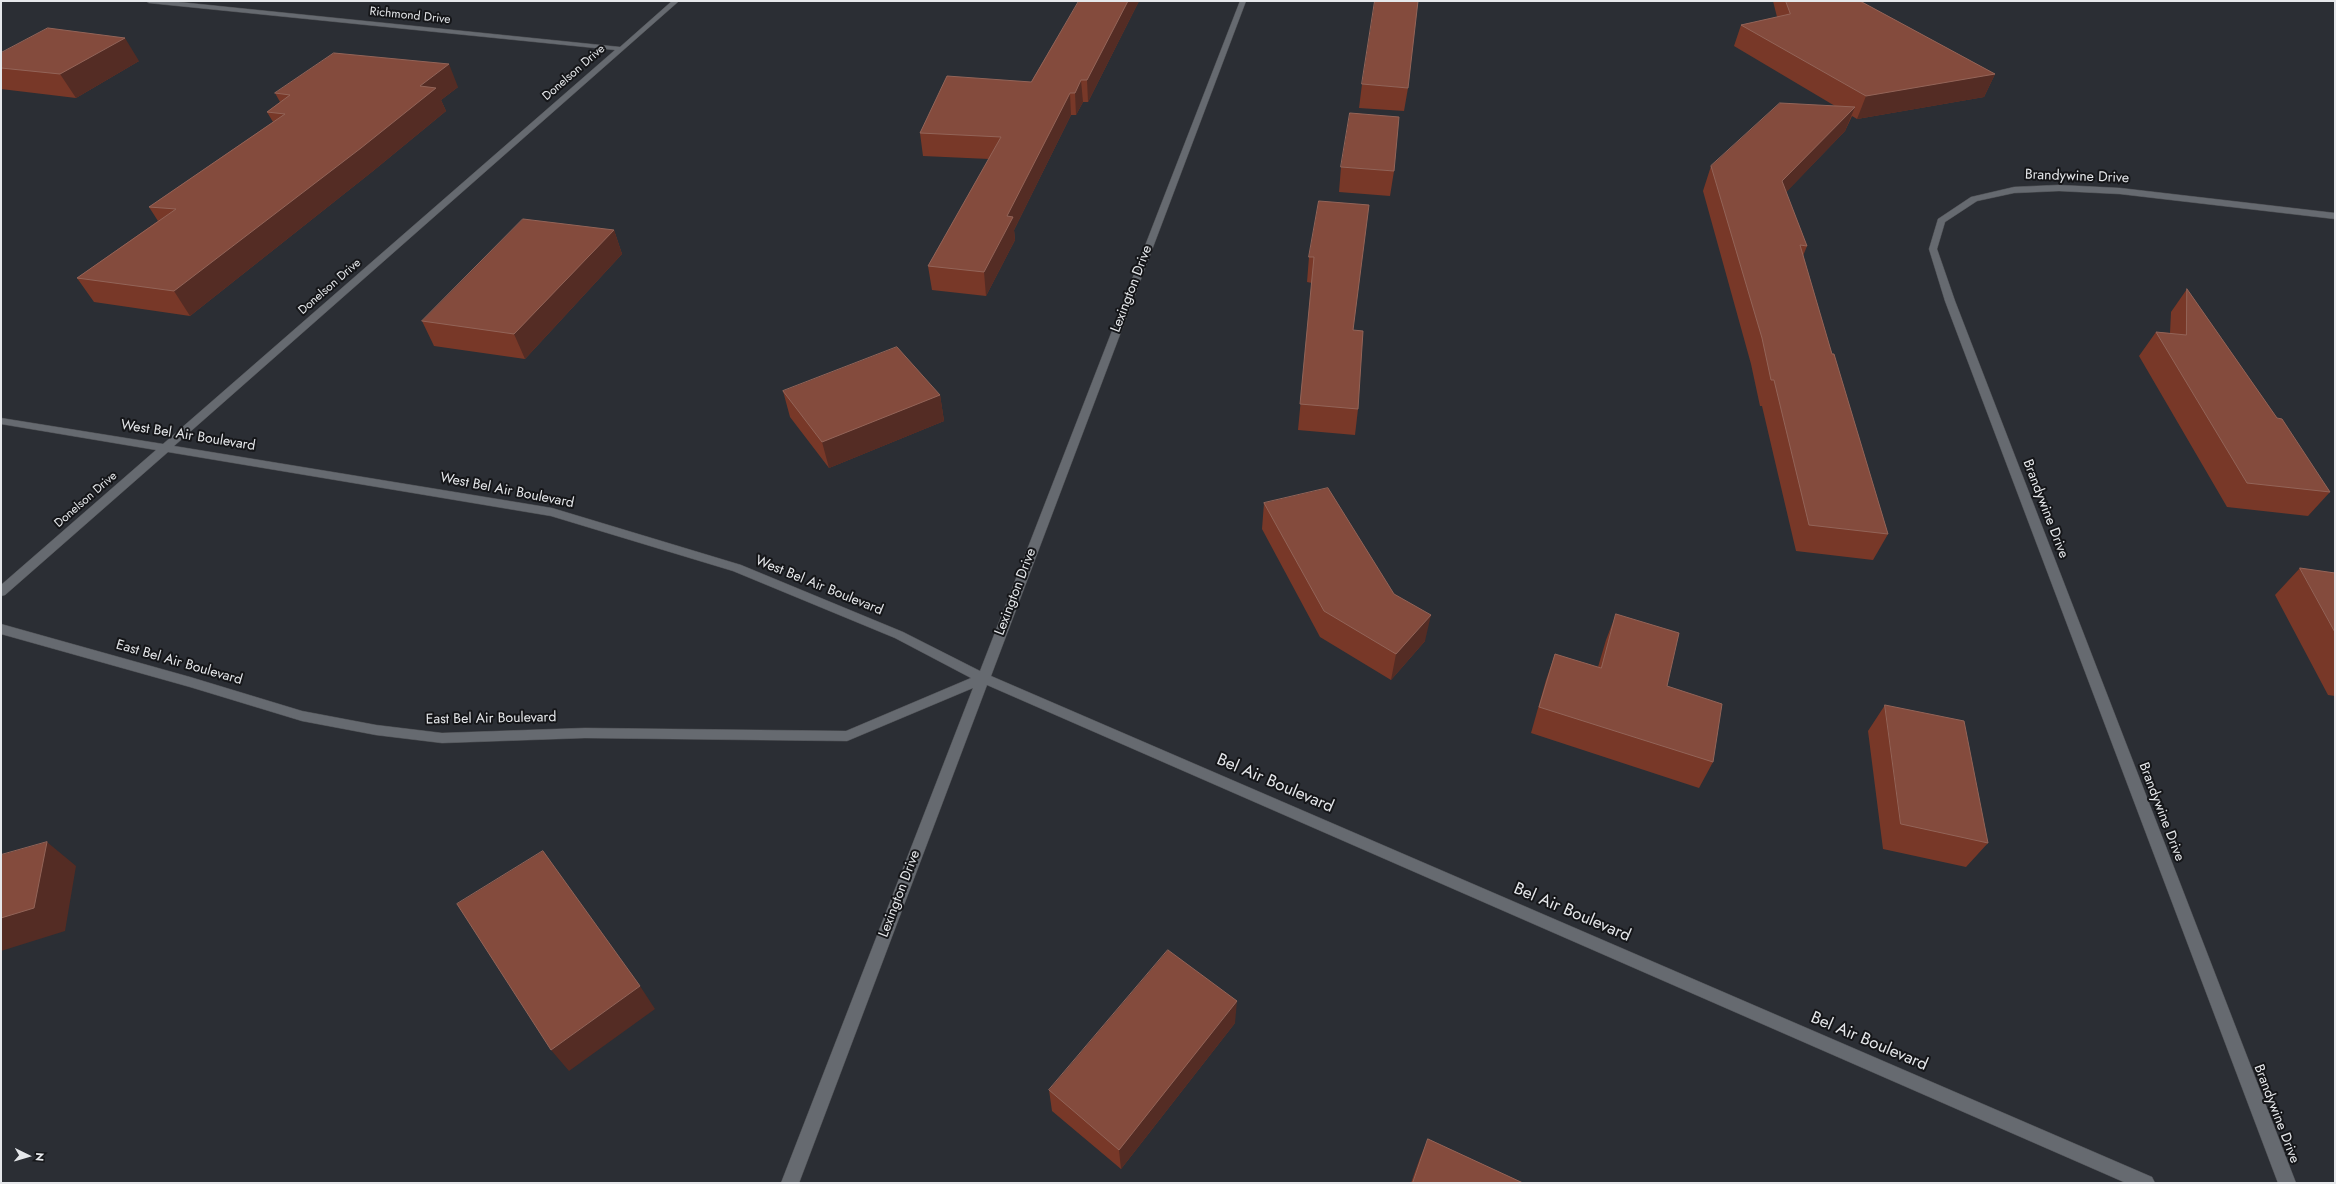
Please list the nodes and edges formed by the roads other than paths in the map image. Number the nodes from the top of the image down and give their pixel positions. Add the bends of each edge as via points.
1 (149, 1) edge
2 (676, 1) edge
3 (1243, 1) edge
4 (622, 48) junction
5 (2335, 216) edge
6 (1, 421) edge
7 (165, 448) junction
8 (1, 592) edge
9 (1, 629) edge
10 (983, 678) junction
11 (790, 1183) edge
12 (2146, 1183) edge
13 (2287, 1183) edge

1 - 4 street, Richmond Drive
2 - 4 street, Donelson Drive
3 - 10 street, Lexington Drive
4 - 7 street, Donelson Drive
5 - 13 street, Brandywine Drive via 2120,191 2059,188 2014,190 1974,199 1941,221 1933,249 1950,301
6 - 7 street, West Bel Air Boulevard
7 - 8 street, Donelson Drive
7 - 10 street, West Bel Air Boulevard via 552,512 737,568 899,635
9 - 10 street, East Bel Air Boulevard via 302,716 376,730 442,738 585,733 847,736
10 - 11 street, Lexington Drive
10 - 12 street, Bel Air Boulevard

